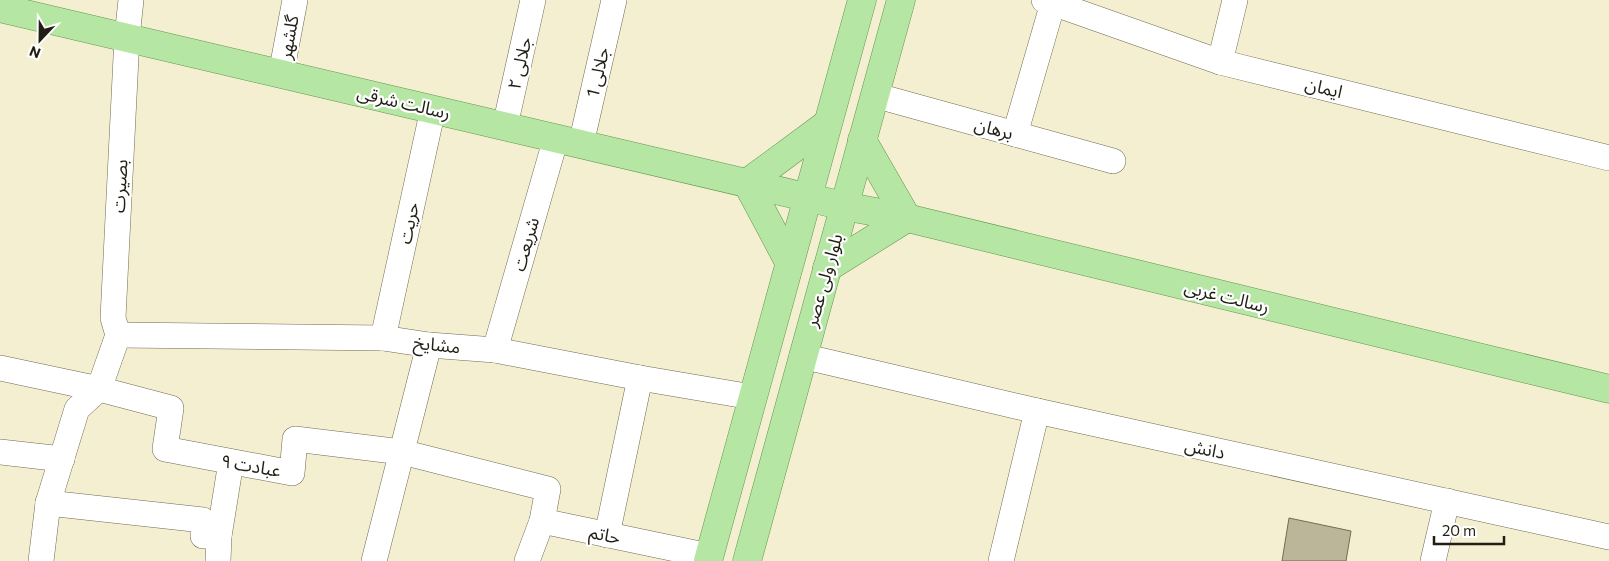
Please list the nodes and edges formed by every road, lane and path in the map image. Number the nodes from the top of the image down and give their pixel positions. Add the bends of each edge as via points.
1 (131, 0) edge
2 (295, 0) edge
3 (534, 0) edge
4 (614, 0) edge
5 (862, 0) edge
6 (901, 0) edge
7 (1235, 0) edge
8 (1048, 2) edge
9 (0, 8) edge
10 (127, 37) junction
11 (1220, 62) junction
12 (281, 74) junction
13 (874, 95) junction
14 (433, 109) junction
15 (827, 124) junction
16 (505, 126) junction
17 (1015, 134) junction
18 (862, 140) junction
19 (568, 141) junction
20 (1609, 158) edge
21 (1113, 161) dead end
22 (747, 183) junction
23 (807, 197) junction
24 (844, 206) junction
25 (907, 218) junction
26 (789, 262) junction
27 (828, 268) junction
28 (118, 335) junction
29 (383, 338) junction
30 (429, 344) junction
31 (495, 350) junction
32 (802, 356) junction
33 (0, 368) edge
34 (640, 378) junction
35 (99, 389) junction
36 (1609, 389) edge
37 (752, 397) junction
38 (1037, 411) junction
39 (0, 452) edge
40 (402, 452) junction
41 (62, 459) junction
42 (231, 462) junction
43 (1447, 501) junction
44 (48, 503) junction
45 (542, 521) junction
46 (607, 535) junction
47 (219, 536) junction
48 (1609, 537) edge
49 (708, 558) edge
50 (1004, 560) edge
51 (40, 561) edge
52 (218, 561) edge
53 (374, 561) edge
54 (527, 561) edge
55 (747, 561) edge
56 (1433, 561) edge

1 - 10 street, بصیرت
2 - 12 street, گلشهر
3 - 16 street, جلالی ۲
4 - 19 street, جلالی 1
5 - 15 main road, بلوار ولی عصر
6 - 13 main road, بلوار ولی عصر
7 - 11 street
8 - 11 street, ایمان
8 - 17 street
9 - 10 main road, رسالت شرقی
10 - 12 main road, رسالت شرقی
10 - 28 street, بصیرت via 113,318
11 - 20 street, ایمان
12 - 14 main road, رسالت شرقی
13 - 17 street, برهان
13 - 18 main road, بلوار ولی عصر
14 - 16 main road, رسالت شرقی
14 - 29 street, حریت
15 - 22 main road
15 - 23 main road, بلوار ولی عصر
16 - 19 main road, رسالت شرقی
17 - 21 street, برهان
18 - 24 main road, بلوار ولی عصر
18 - 25 main road
19 - 22 main road, رسالت شرقی
19 - 31 street, شریعت
22 - 23 main road, رسالت شرقی
22 - 26 main road
23 - 24 main road, رسالت شرقی
23 - 26 main road, بلوار ولی عصر
24 - 25 main road, رسالت غربی
24 - 27 main road, بلوار ولی عصر
25 - 27 main road
25 - 36 main road, رسالت غربی
26 - 37 main road, بلوار ولی عصر
27 - 32 main road, بلوار ولی عصر
28 - 29 street, مشایخ
28 - 35 street
29 - 30 street, مشایخ
30 - 31 street, مشایخ
30 - 40 street
31 - 34 street, مشایخ
32 - 38 street, دانش
32 - 55 main road, بلوار ولی عصر
33 - 35 street, عبادت ۹
34 - 37 street, مشایخ
34 - 46 street
35 - 41 street via 77,409
35 - 42 street, عبادت ۹ via 171,408 165,449
37 - 49 main road, بلوار ولی عصر
38 - 43 street, دانش
38 - 50 street
39 - 41 street
40 - 42 street, عبادت ۹ via 295,440 292,473
40 - 45 street, عبادت ۹ via 548,489
40 - 53 street
41 - 44 street
42 - 47 street
43 - 48 street, دانش
43 - 56 street
44 - 47 street via 203,520 204,536
44 - 51 street
45 - 46 street, حاتم
45 - 54 street
46 - 49 street, حاتم
47 - 52 street

